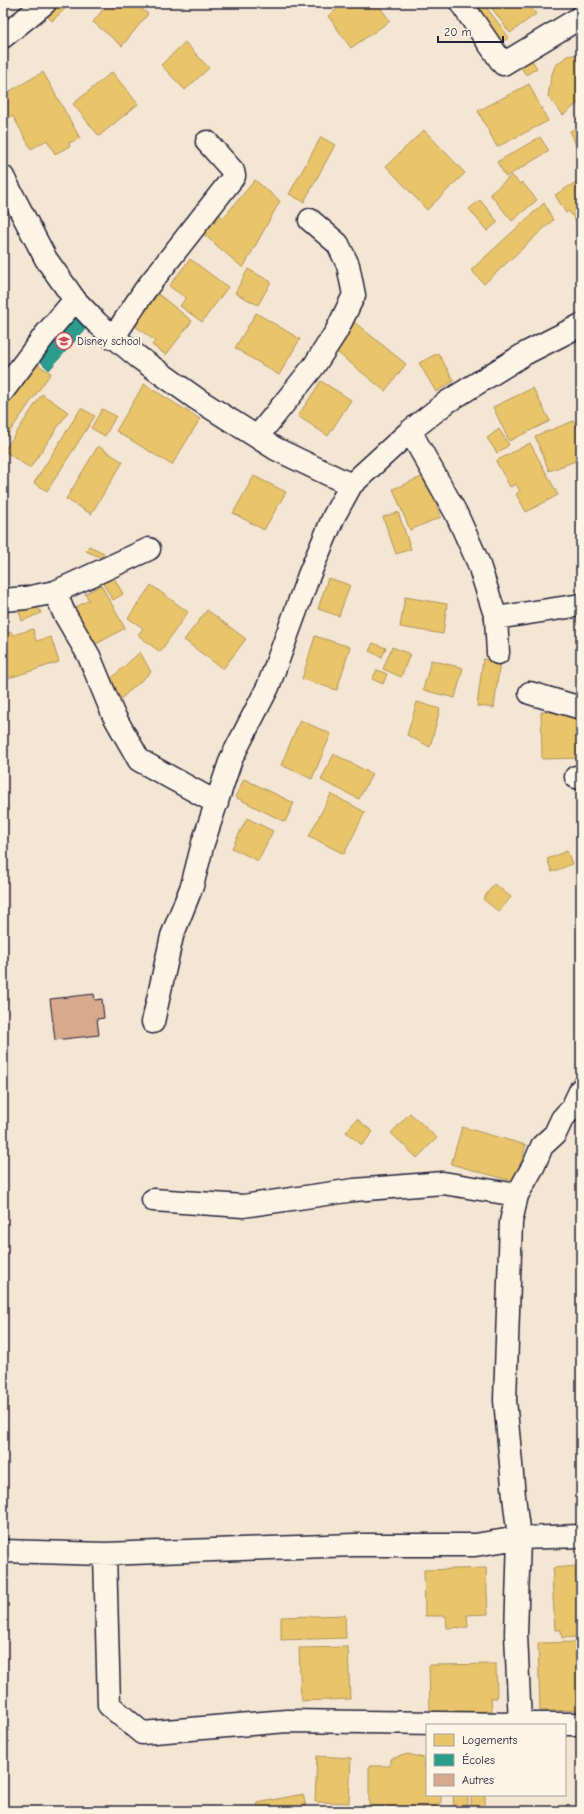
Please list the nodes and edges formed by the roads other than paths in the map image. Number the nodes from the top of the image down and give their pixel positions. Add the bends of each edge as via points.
1 (45, 3) edge
2 (461, 3) edge
3 (581, 17) edge
4 (3, 37) edge
5 (207, 142) dead end
6 (3, 178) edge
7 (310, 220) dead end
8 (74, 300) junction
9 (581, 325) edge
10 (114, 338) junction
11 (3, 391) edge
12 (410, 432) junction
13 (257, 437) junction
14 (351, 485) junction
15 (149, 549) dead end
16 (55, 592) junction
17 (3, 600) edge
18 (581, 604) edge
19 (496, 618) junction
20 (498, 653) dead end
21 (530, 693) dead end
22 (581, 708) edge
23 (216, 803) junction
24 (153, 1022) dead end
25 (581, 1089) edge
26 (517, 1195) junction
27 (153, 1200) dead end
28 (581, 1536) edge
29 (519, 1538) junction
30 (3, 1551) edge
31 (105, 1554) junction
32 (520, 1724) edge
33 (581, 1724) edge

1 - 4 street
2 - 3 street via 504,64
5 - 10 street via 234,176 145,290
6 - 8 street via 46,258
7 - 13 street via 338,244 348,265 354,294 336,332 314,366
8 - 10 street
8 - 11 street
9 - 12 street via 526,353 447,402
10 - 13 street via 197,399
12 - 14 street
12 - 19 street via 456,513 478,562
13 - 14 street via 276,449
14 - 23 street via 334,516 309,575 268,687 231,759
15 - 16 street
16 - 17 street
16 - 23 street via 89,656 113,714 139,760
18 - 19 street
19 - 20 street
21 - 22 street
23 - 24 street via 192,886 172,936
25 - 26 street via 555,1134 542,1146
26 - 27 street via 443,1183 354,1190 243,1206
26 - 29 street via 511,1222 505,1400
28 - 29 street
29 - 31 street via 475,1545 354,1545
29 - 32 street via 516,1634
30 - 31 street
31 - 32 street via 109,1705 142,1733 287,1721
32 - 33 street

